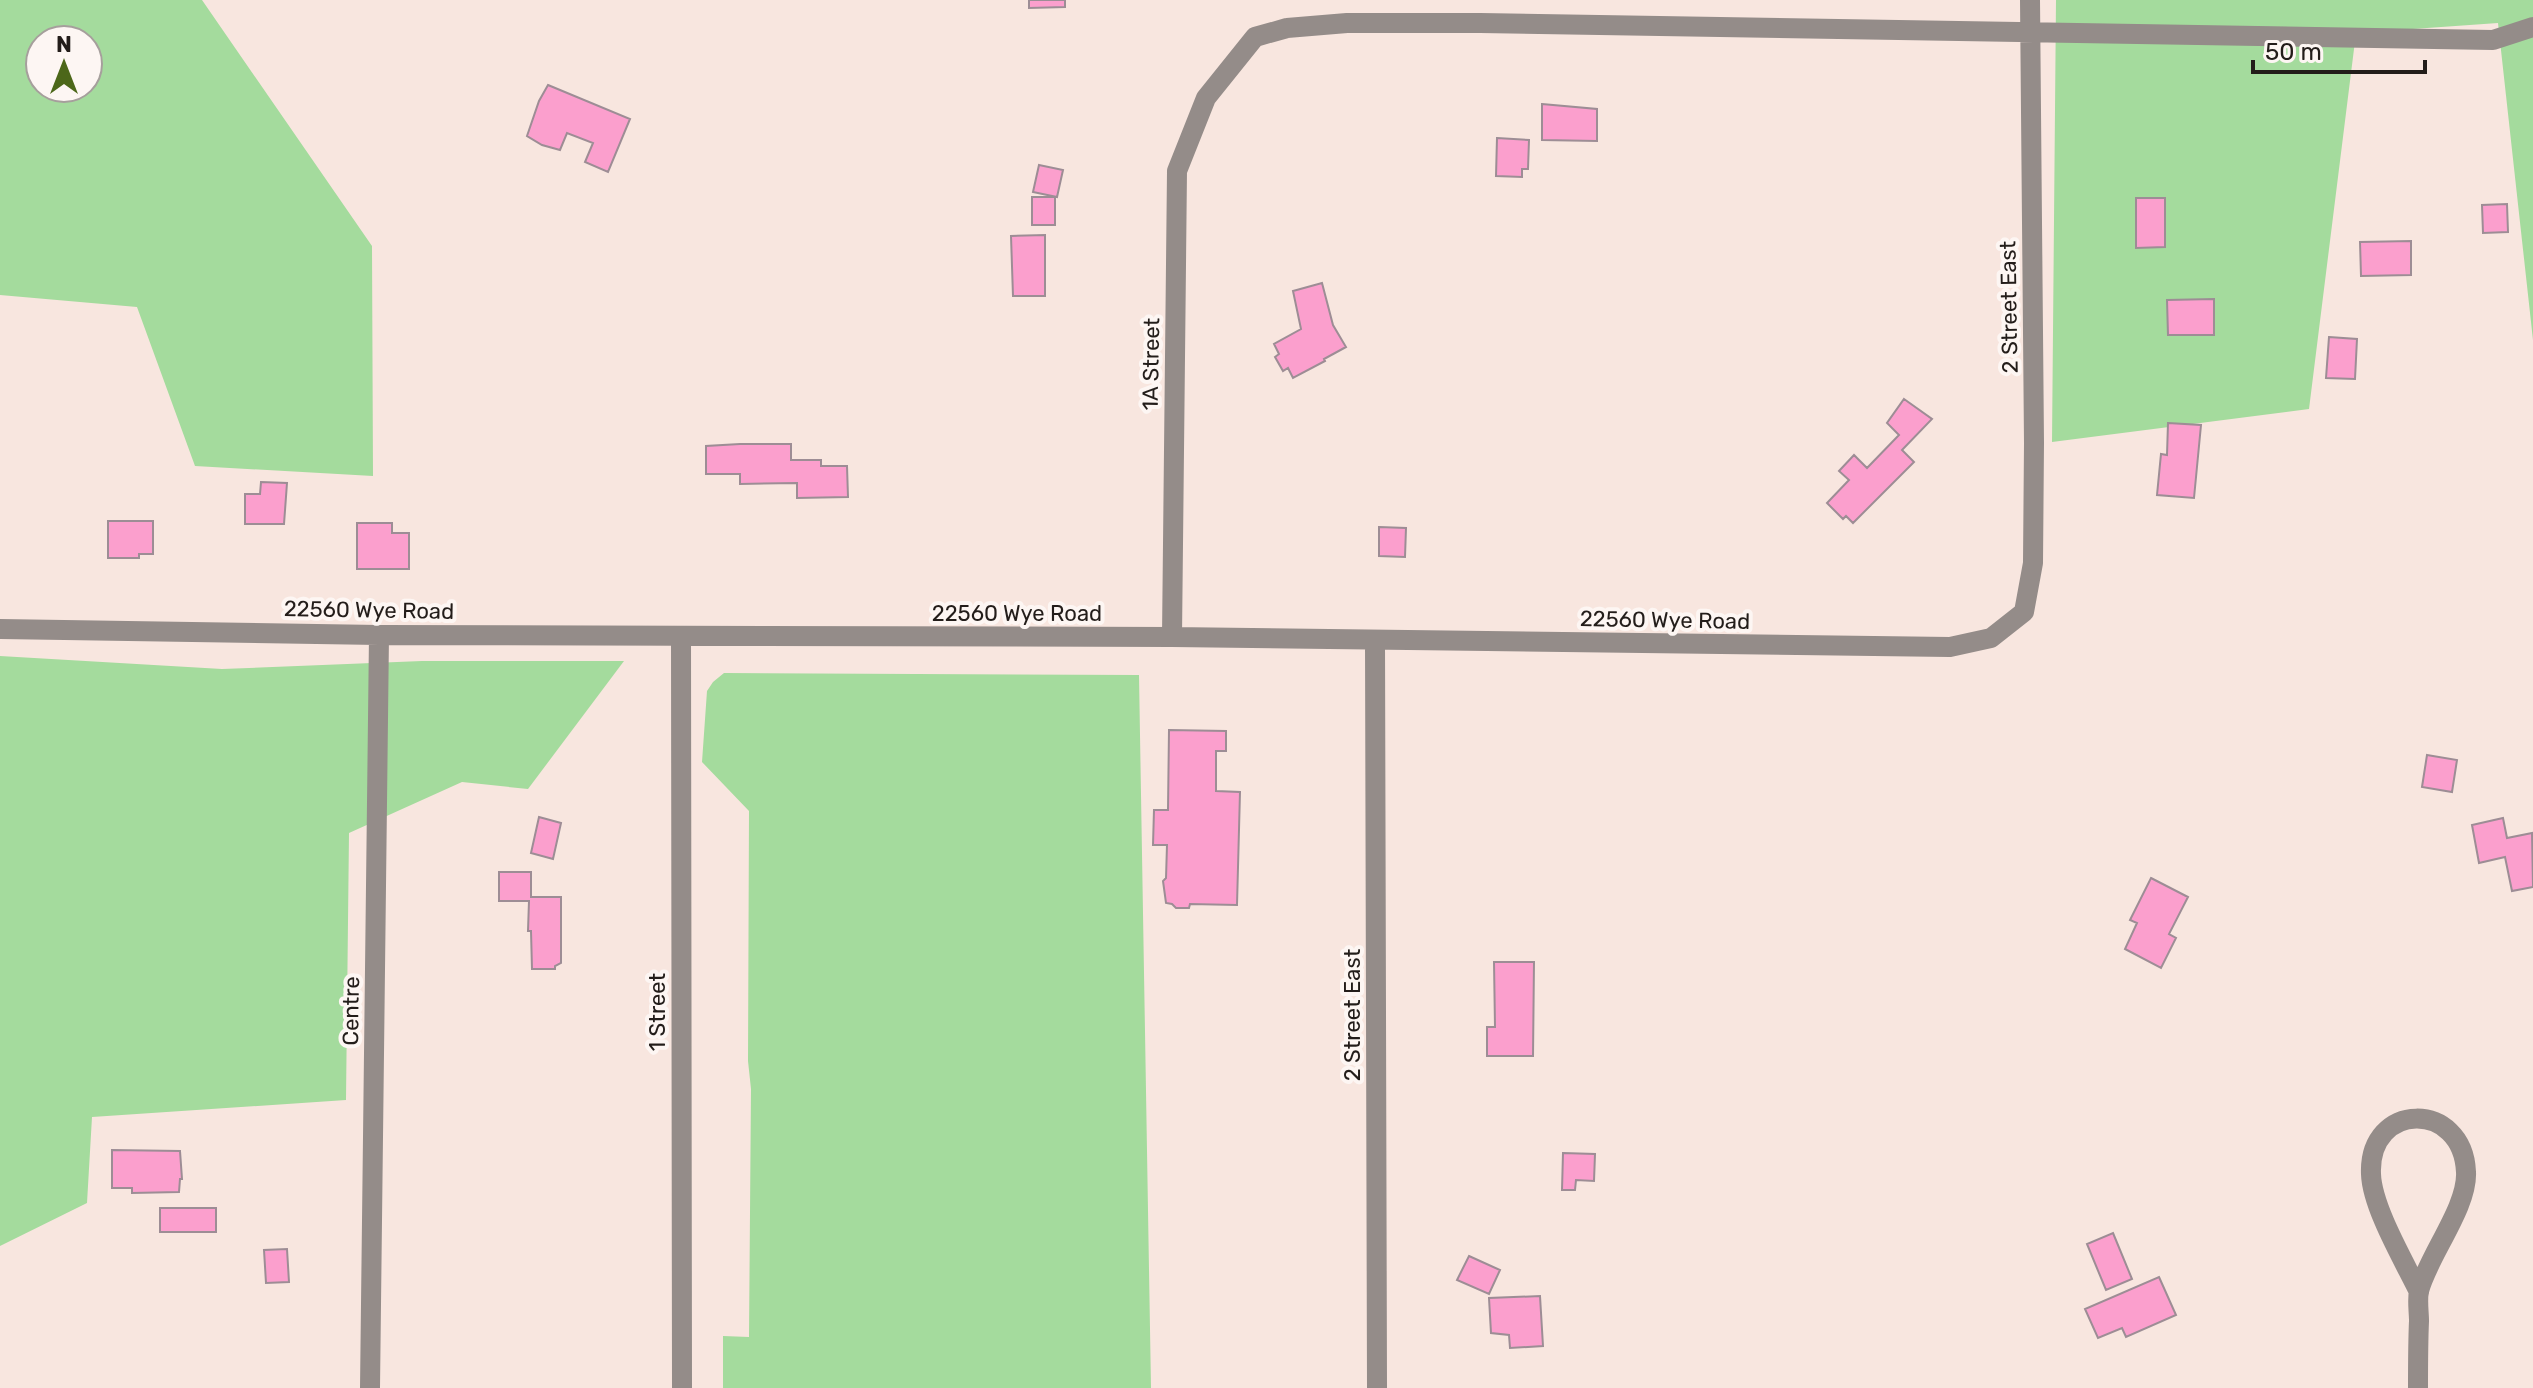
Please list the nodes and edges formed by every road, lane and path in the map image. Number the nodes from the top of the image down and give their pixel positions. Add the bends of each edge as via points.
1 (2030, 0) edge
2 (2533, 27) edge
3 (2030, 34) junction
4 (2024, 612) joint
5 (0, 629) edge
6 (379, 635) junction
7 (681, 636) junction
8 (1172, 637) junction
9 (1375, 641) junction
10 (2419, 1292) junction
11 (370, 1388) edge
12 (682, 1388) edge
13 (1377, 1388) edge
14 (2418, 1388) edge

1 - 3 street, 2 Street East
2 - 3 street, 1A Street via 2493,40
3 - 4 street, 2 Street East via 2033,563
3 - 8 street, 1A Street via 1347,23 1287,28 1255,37 1206,98 1177,171
4 - 9 street, 22560 Wye Road via 1991,638 1950,647
5 - 6 street, 22560 Wye Road
6 - 7 street, 22560 Wye Road
6 - 11 street, Centre
7 - 8 street, 22560 Wye Road
7 - 12 street, 1 Street
8 - 9 street, 22560 Wye Road
9 - 13 street, 2 Street East
10 - 10 street via 2467,1177 2457,1137 2442,1124 2422,1119 2389,1127 2378,1138 2371,1175 2375,1196
10 - 14 street

